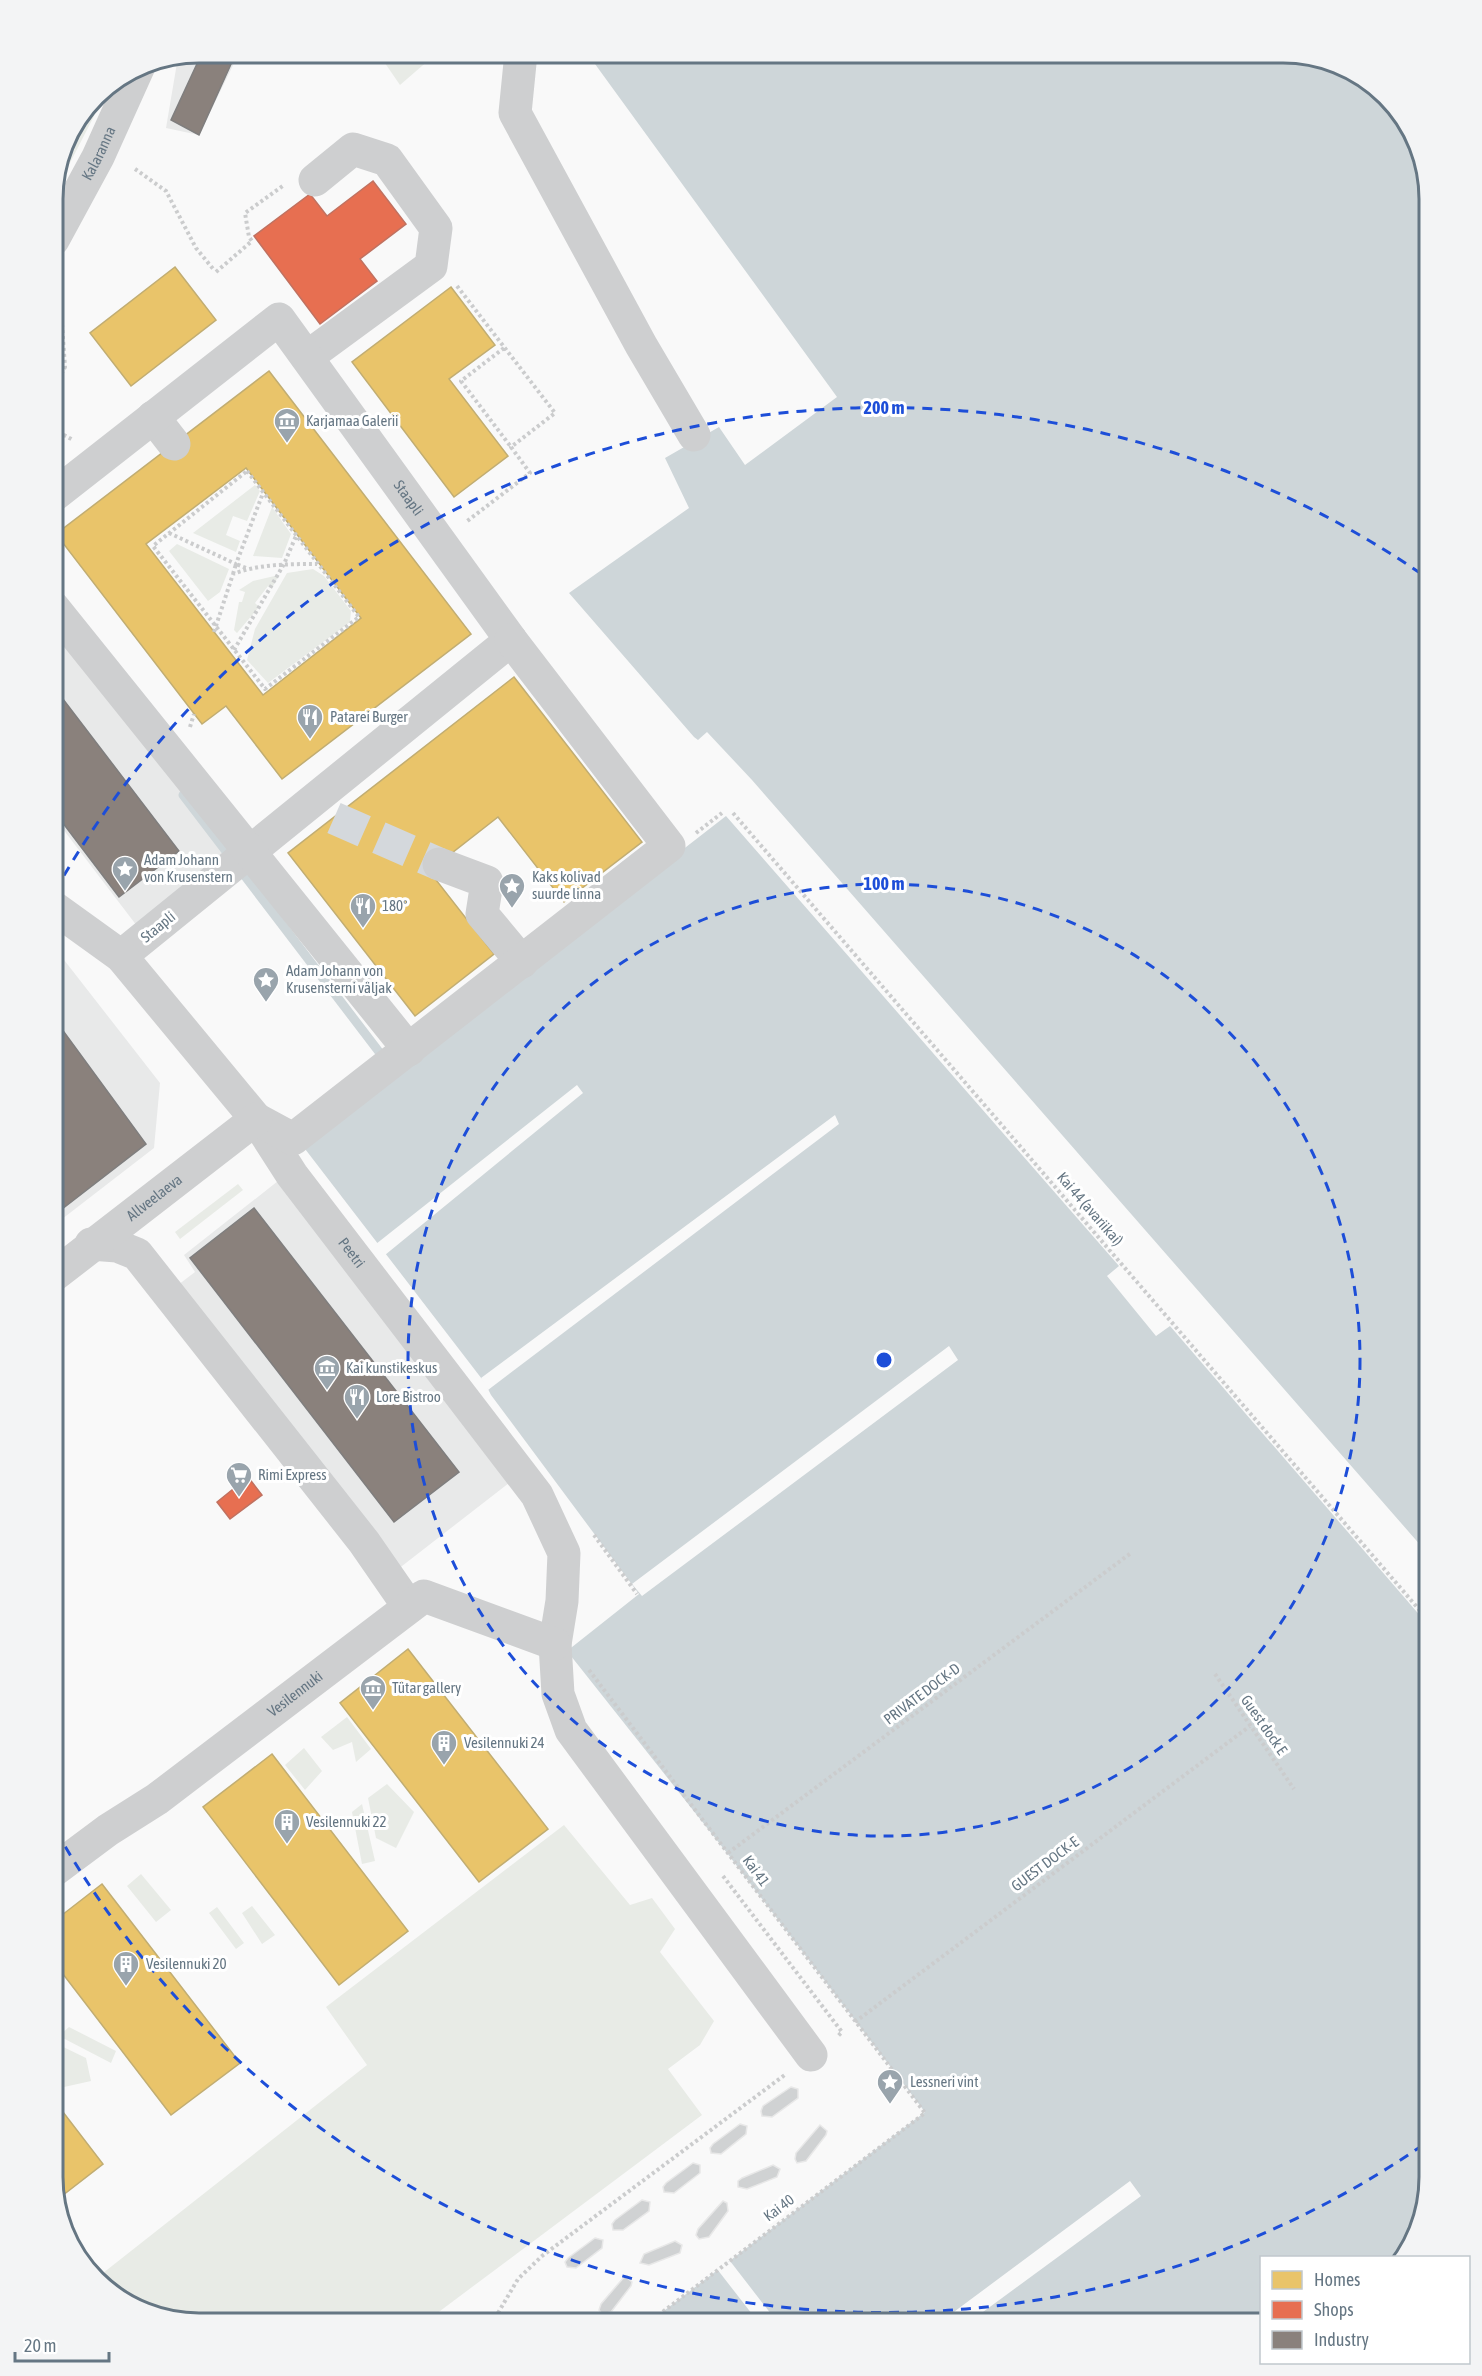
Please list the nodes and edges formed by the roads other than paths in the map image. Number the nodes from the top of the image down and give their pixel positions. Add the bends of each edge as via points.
1 (520, 63) edge
2 (133, 80) edge
3 (315, 180) road end
4 (63, 221) edge
5 (315, 368) junction
6 (153, 417) junction
7 (694, 435) dead end
8 (174, 444) dead end
9 (63, 488) edge
10 (63, 619) edge
11 (511, 640) junction
12 (252, 852) junction
13 (439, 864) tunnel mouth
14 (63, 914) edge
15 (121, 956) junction
16 (522, 962) junction
17 (409, 1050) junction
18 (256, 1119) junction
19 (91, 1244) junction
20 (63, 1268) edge
21 (409, 1606) junction
22 (555, 1644) junction
23 (63, 1863) edge
24 (811, 2055) road end

1 - 7 street via 514,113
2 - 4 street, Kalaranna
3 - 5 street via 353,149 387,160 436,228 431,266
5 - 6 street, Staapli via 279,319
5 - 11 street, Staapli
6 - 8 street
6 - 9 street, Staapli
10 - 12 street
11 - 12 street, Staapli via 320,812
11 - 16 street via 669,846
12 - 15 street, Staapli
12 - 17 street
13 - 16 street via 487,882 482,914
14 - 15 street, Peetri
15 - 18 street, Peetri
16 - 17 street
17 - 18 street via 293,1139
18 - 19 street, Allveelaeva
18 - 22 street, Peetri via 292,1175 537,1495 564,1553
19 - 20 street, Allveelaeva
19 - 21 street via 117,1246 137,1254
21 - 22 street, Vesilennuki via 424,1596
21 - 23 street, Vesilennuki via 157,1799
22 - 24 street, Peetri via 558,1695 571,1730

